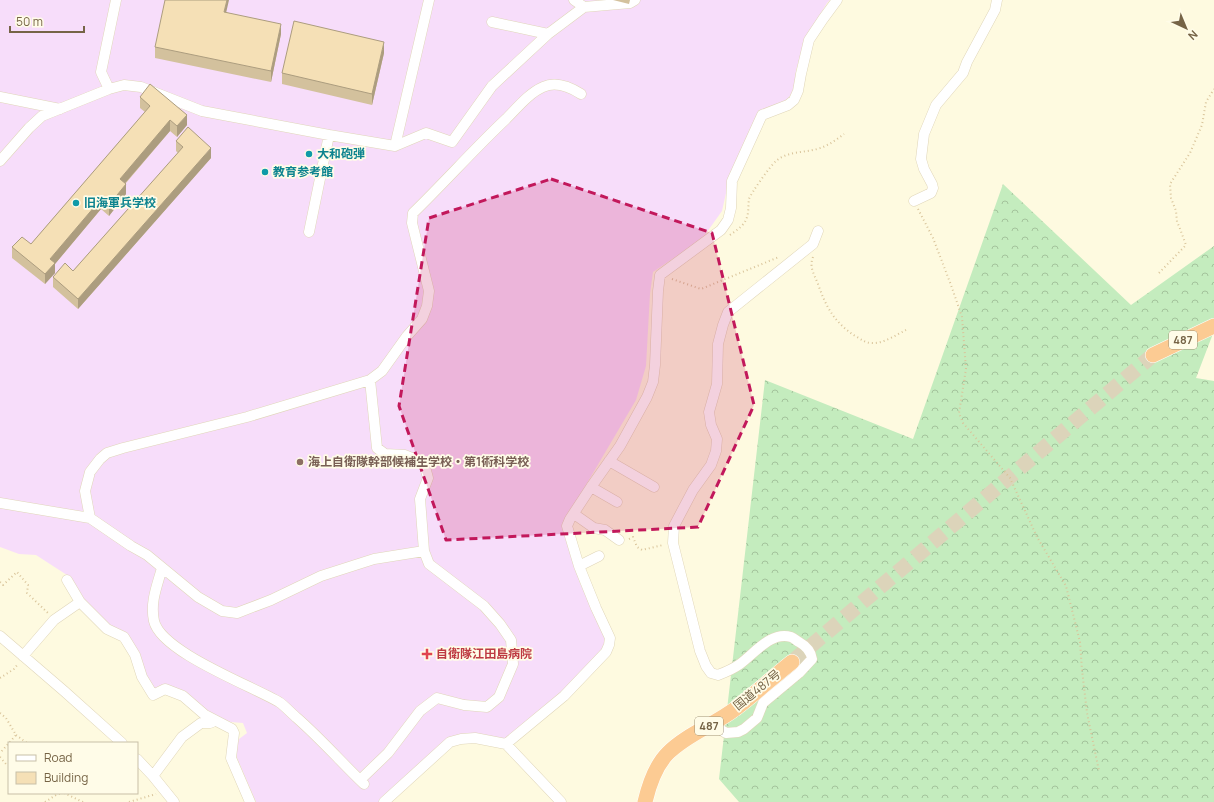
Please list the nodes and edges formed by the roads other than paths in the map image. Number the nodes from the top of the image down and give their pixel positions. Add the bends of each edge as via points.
1 (116, 0) edge
2 (429, 0) edge
3 (574, 0) edge
4 (635, 0) edge
5 (837, 0) edge
6 (997, 0) edge
7 (584, 7) junction
8 (492, 22) dead end
9 (548, 34) junction
10 (109, 89) junction
11 (581, 94) dead end
12 (0, 97) edge
13 (60, 109) junction
14 (329, 135) junction
15 (395, 146) junction
16 (0, 161) edge
17 (914, 201) road end
18 (818, 231) dead end
19 (309, 232) dead end
20 (1214, 326) edge
21 (1153, 355) tunnel mouth
22 (370, 380) junction
23 (609, 461) junction
24 (591, 487) junction
25 (654, 487) dead end
26 (617, 502) dead end
27 (0, 503) edge
28 (574, 514) junction
29 (90, 518) junction
30 (618, 540) road end
31 (424, 551) junction
32 (599, 556) dead end
33 (579, 566) junction
34 (162, 568) junction
35 (67, 580) dead end
36 (80, 602) junction
37 (0, 636) edge
38 (23, 656) junction
39 (792, 662) tunnel mouth
40 (215, 721) junction
41 (712, 724) junction
42 (121, 742) edge
43 (506, 744) junction
44 (138, 760) edge
45 (153, 776) junction
46 (174, 802) edge
47 (250, 802) edge
48 (384, 802) edge
49 (561, 802) edge
50 (645, 802) edge

1 - 10 street via 101,72
2 - 15 street
3 - 7 street
4 - 7 street via 630,3
5 - 23 street via 809,40 794,100 788,105 762,114 732,181 728,220 721,230 660,275 653,382 620,446
6 - 17 street via 995,10 963,73 936,105 924,134 921,159 933,188 931,193
7 - 9 street
8 - 9 street
9 - 15 street via 492,86 452,142 426,134
10 - 13 street
10 - 14 street via 124,85 141,87 202,111
11 - 22 street via 558,85 544,87 530,96 413,213 412,223 429,291 427,306 422,319 382,371
12 - 13 street
13 - 16 street via 42,116
14 - 15 street
14 - 19 street
18 - 41 street via 813,244 728,312 718,344 717,384 709,412 717,439 716,451 711,465 693,490 674,526 672,543 700,651 711,673 718,675 727,672 767,641 779,637 792,637 803,644 811,653 812,659 764,703 757,718 744,729 726,733
20 - 21 highway, 487
22 - 29 street via 247,417 107,453 90,472 85,491
22 - 31 street via 377,448 385,454 405,455 424,463 428,478 420,499
23 - 24 street
23 - 25 street
24 - 26 street
24 - 28 street
27 - 29 street
28 - 30 street
28 - 33 street via 567,526
29 - 34 street via 147,555
31 - 34 street via 374,560 322,576 237,613 222,611 204,601
31 - 34 street via 428,564 484,606 500,624 511,640 513,664 499,696 487,707 464,705 437,698 420,711 362,782 280,703 197,661 165,637 155,623 152,607
32 - 33 street
33 - 43 street via 610,638 610,645 564,696
35 - 36 street
36 - 38 street via 54,620
36 - 40 street via 107,629 124,637 135,654 142,677 153,695 165,689 183,696
37 - 38 street
38 - 42 street
39 - 41 highway, 国道487号 / 487 via 735,709
40 - 45 street via 201,723 182,737
40 - 47 street via 234,733 231,758
41 - 50 highway, 国道487号 / 487 via 682,741 668,753 649,786
43 - 48 street via 475,738 450,742
43 - 49 street
44 - 45 street
45 - 46 street

